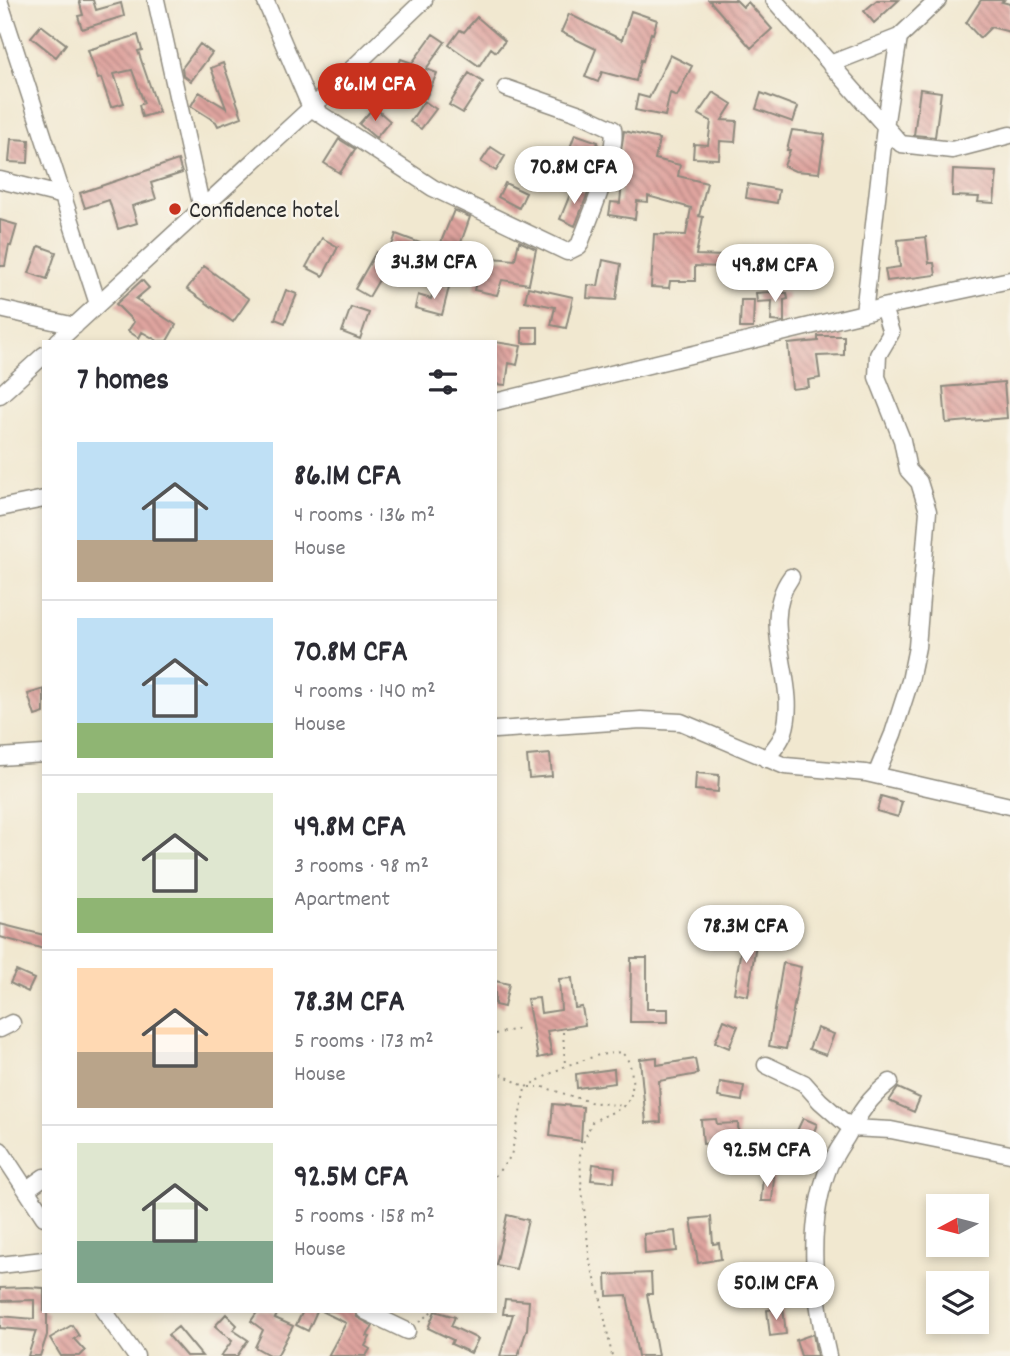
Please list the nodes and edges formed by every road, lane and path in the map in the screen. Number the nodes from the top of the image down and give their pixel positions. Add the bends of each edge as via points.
1 (156, 0) edge
2 (265, 0) edge
3 (424, 0) edge
4 (774, 0) edge
5 (0, 2) edge
6 (929, 3) edge
7 (899, 37) junction
8 (830, 64) junction
9 (506, 88) dead end
10 (311, 108) junction
11 (885, 127) junction
12 (1010, 135) edge
13 (0, 180) edge
14 (64, 196) junction
15 (202, 209) junction
16 (1010, 280) edge
17 (98, 304) junction
18 (883, 307) junction
19 (0, 309) edge
20 (864, 313) junction
21 (75, 326) junction
22 (59, 340) edge
23 (42, 357) edge
24 (0, 395) edge
25 (497, 402) edge
26 (42, 499) edge
27 (0, 508) edge
28 (791, 577) dead end
29 (497, 730) edge
30 (42, 754) edge
31 (0, 757) edge
32 (766, 759) junction
33 (876, 775) junction
34 (1010, 806) edge
35 (521, 1028) dead end
36 (562, 1032) dead end
37 (497, 1034) edge
38 (766, 1065) dead end
39 (565, 1066) junction
40 (497, 1072) edge
41 (890, 1082) dead end
42 (526, 1087) junction
43 (625, 1106) junction
44 (851, 1128) junction
45 (0, 1150) edge
46 (1010, 1154) edge
47 (497, 1174) edge
48 (42, 1178) edge
49 (27, 1189) junction
50 (42, 1214) edge
51 (42, 1260) edge
52 (0, 1265) edge
53 (110, 1313) edge
54 (369, 1313) edge
55 (430, 1313) edge
56 (407, 1331) joint
57 (136, 1356) edge
58 (612, 1356) edge
59 (828, 1356) edge

1 - 15 street
2 - 10 street
3 - 10 street
4 - 8 street
5 - 14 street
6 - 7 street
7 - 8 street
7 - 11 street
8 - 11 street
9 - 10 street via 613,129 609,161 579,246 573,251 433,188
10 - 15 street
11 - 12 street via 901,144 952,150
11 - 20 street
13 - 14 street
14 - 17 street
15 - 17 street
16 - 18 street
17 - 21 street
18 - 20 street
18 - 33 street via 891,333 878,355 877,377 902,440 908,470 919,482 928,511 917,647 910,681
19 - 21 street
20 - 25 street
21 - 22 street
23 - 24 street
26 - 27 street
28 - 32 street via 783,588 777,614 788,707 784,734
29 - 32 street via 641,720 681,722
30 - 31 street
32 - 33 street via 785,766
33 - 34 street
35 - 37 path
36 - 39 path
38 - 44 street via 804,1083
39 - 42 path
39 - 43 path via 621,1052 628,1059 633,1086
40 - 42 path
41 - 44 street via 867,1102
42 - 43 path
42 - 47 path via 511,1156
43 - 58 path via 592,1122 580,1150 590,1263
44 - 46 street via 891,1130
44 - 59 street via 830,1165 816,1224 818,1310
45 - 49 street
48 - 49 street
49 - 50 street
51 - 52 street
53 - 57 street
54 - 56 street
55 - 56 path

